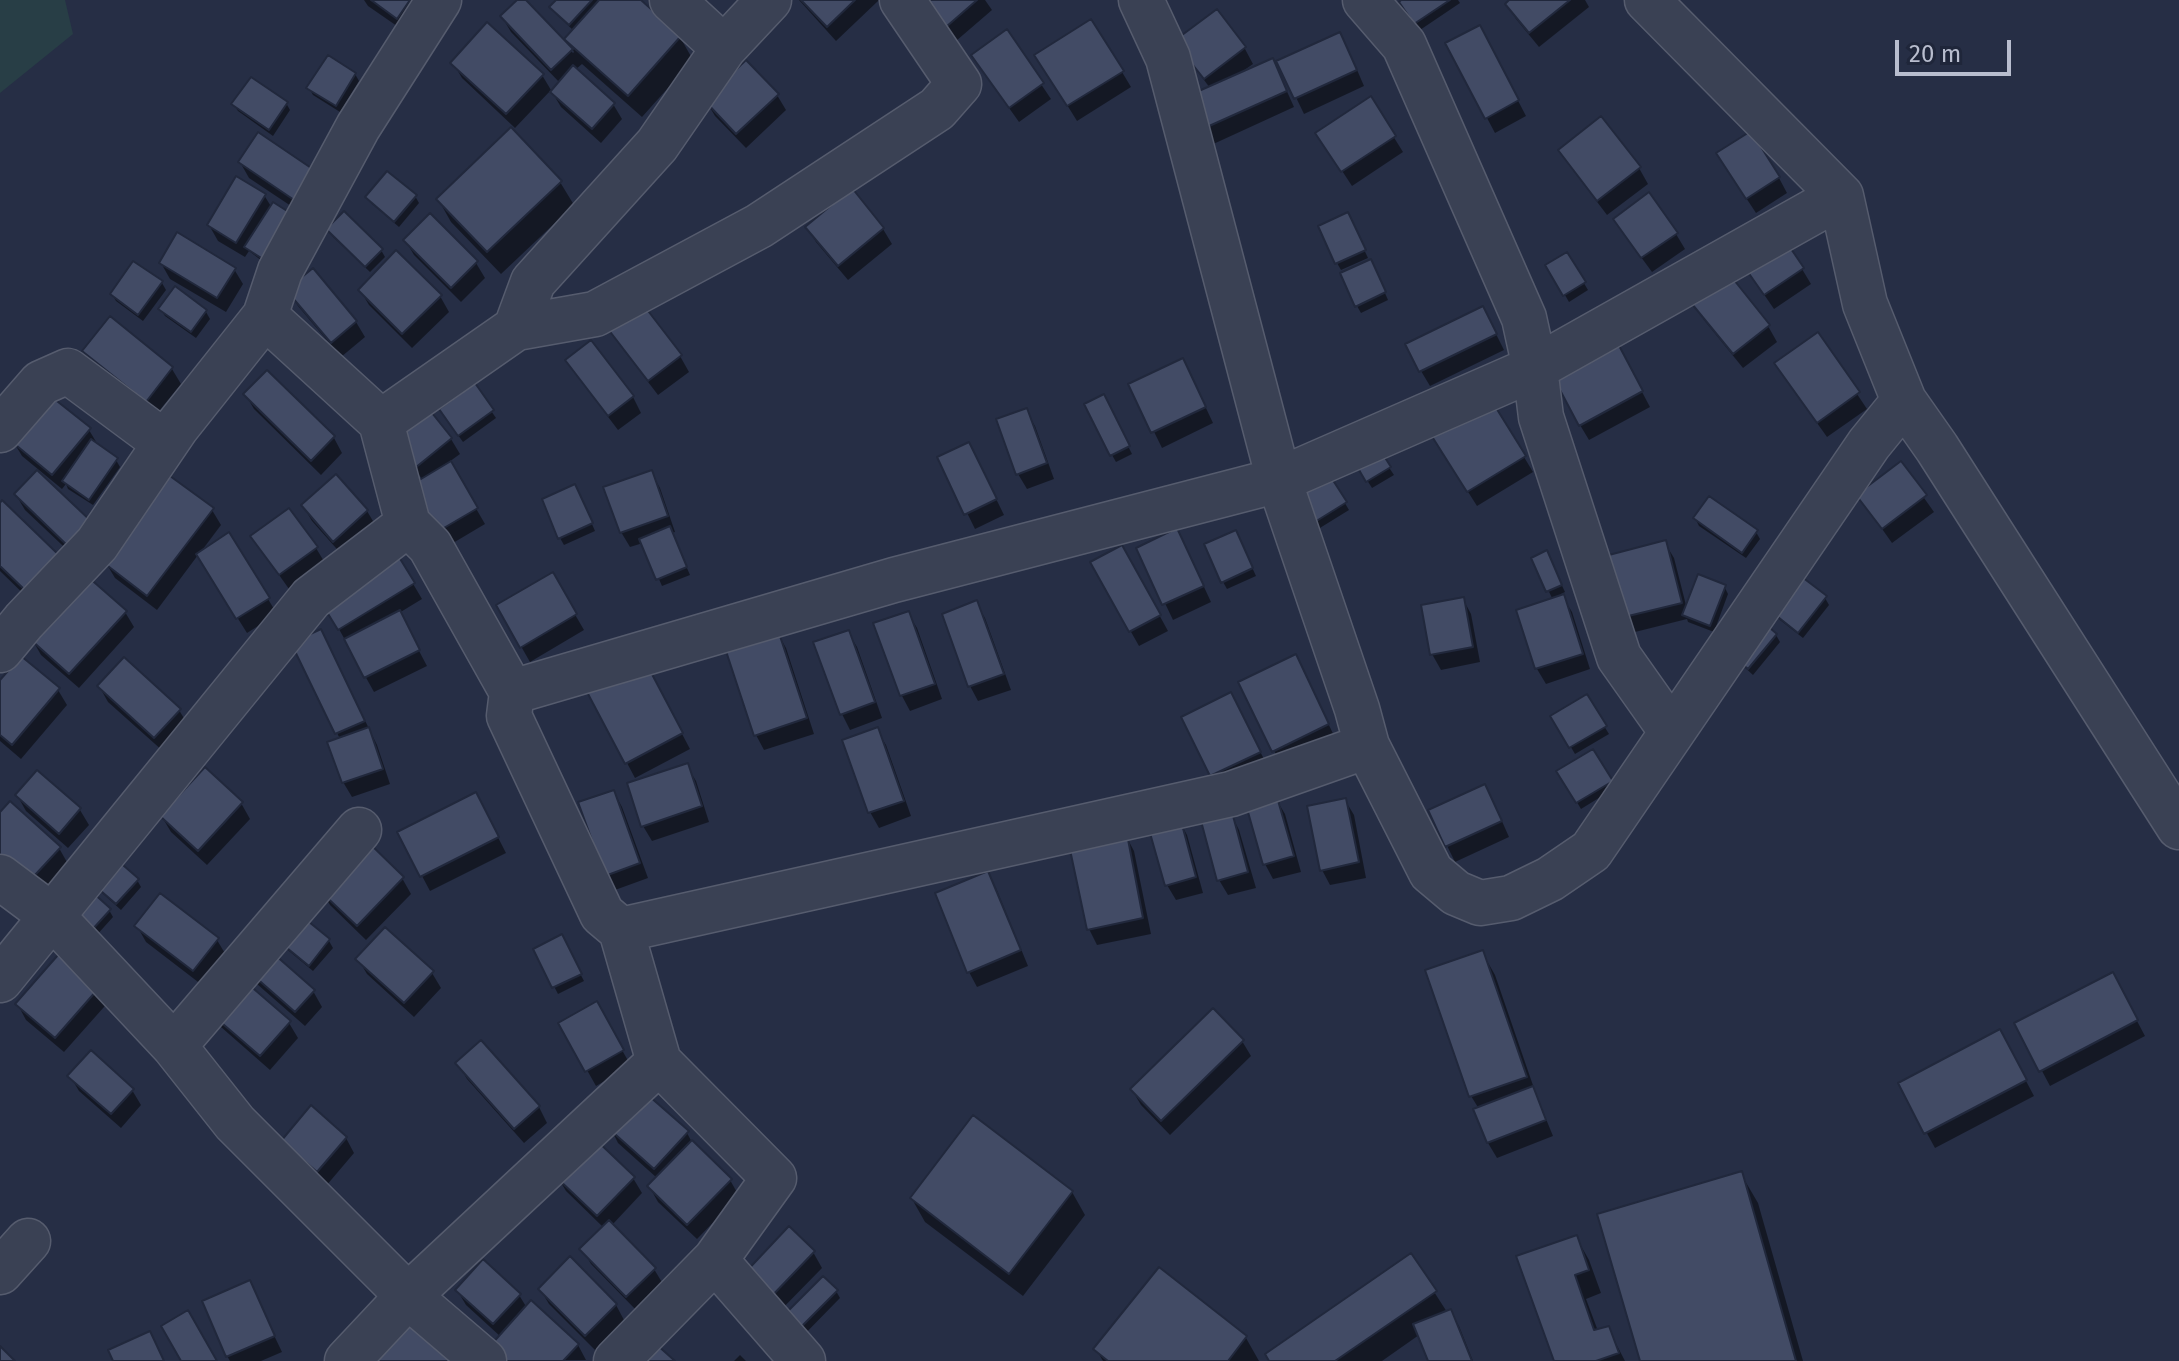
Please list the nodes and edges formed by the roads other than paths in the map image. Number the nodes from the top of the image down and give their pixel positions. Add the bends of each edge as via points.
1 (439, 0) edge
2 (672, 0) edge
3 (769, 0) edge
4 (902, 0) edge
5 (1141, 0) edge
6 (1365, 0) edge
7 (1647, 0) edge
8 (724, 48) junction
9 (1841, 196) junction
10 (265, 316) junction
11 (516, 328) junction
12 (1535, 368) junction
13 (1904, 401) junction
14 (381, 422) junction
15 (0, 430) edge
16 (165, 443) junction
17 (1279, 480) junction
18 (408, 524) junction
19 (0, 650) edge
20 (512, 692) junction
21 (1672, 732) junction
22 (1367, 746) junction
23 (2179, 827) edge
24 (359, 830) dead end
25 (0, 877) edge
26 (52, 916) junction
27 (621, 930) junction
28 (0, 980) edge
29 (174, 1046) junction
30 (659, 1062) junction
31 (715, 1260) junction
32 (408, 1296) junction
33 (347, 1361) edge
34 (484, 1361) edge
35 (616, 1361) edge
36 (803, 1361) edge

1 - 10 street via 358,127 280,271
2 - 8 street
3 - 8 street
4 - 11 street via 959,84 937,109 759,226 595,314
5 - 17 street via 1168,58
6 - 12 street via 1404,45 1524,318
7 - 9 street
8 - 11 street via 657,145 533,282
9 - 12 street
9 - 13 street via 1865,304
10 - 14 street
10 - 16 street
11 - 14 street
12 - 17 street
12 - 21 street via 1541,417 1619,657
13 - 21 street
13 - 23 street
14 - 18 street
15 - 16 street via 41,383 68,371
16 - 19 street via 97,544
17 - 20 street via 894,580
17 - 22 street
18 - 20 street via 430,546
18 - 26 street via 311,598
20 - 27 street via 509,716 602,914
21 - 22 street via 1591,851 1511,898 1480,903 1456,893 1431,872
22 - 27 street via 1231,794
24 - 29 street
25 - 26 street
26 - 28 street
26 - 29 street
27 - 30 street
29 - 32 street via 235,1123
30 - 31 street via 774,1178
30 - 32 street
31 - 35 street
31 - 36 street
32 - 33 street
32 - 34 street

